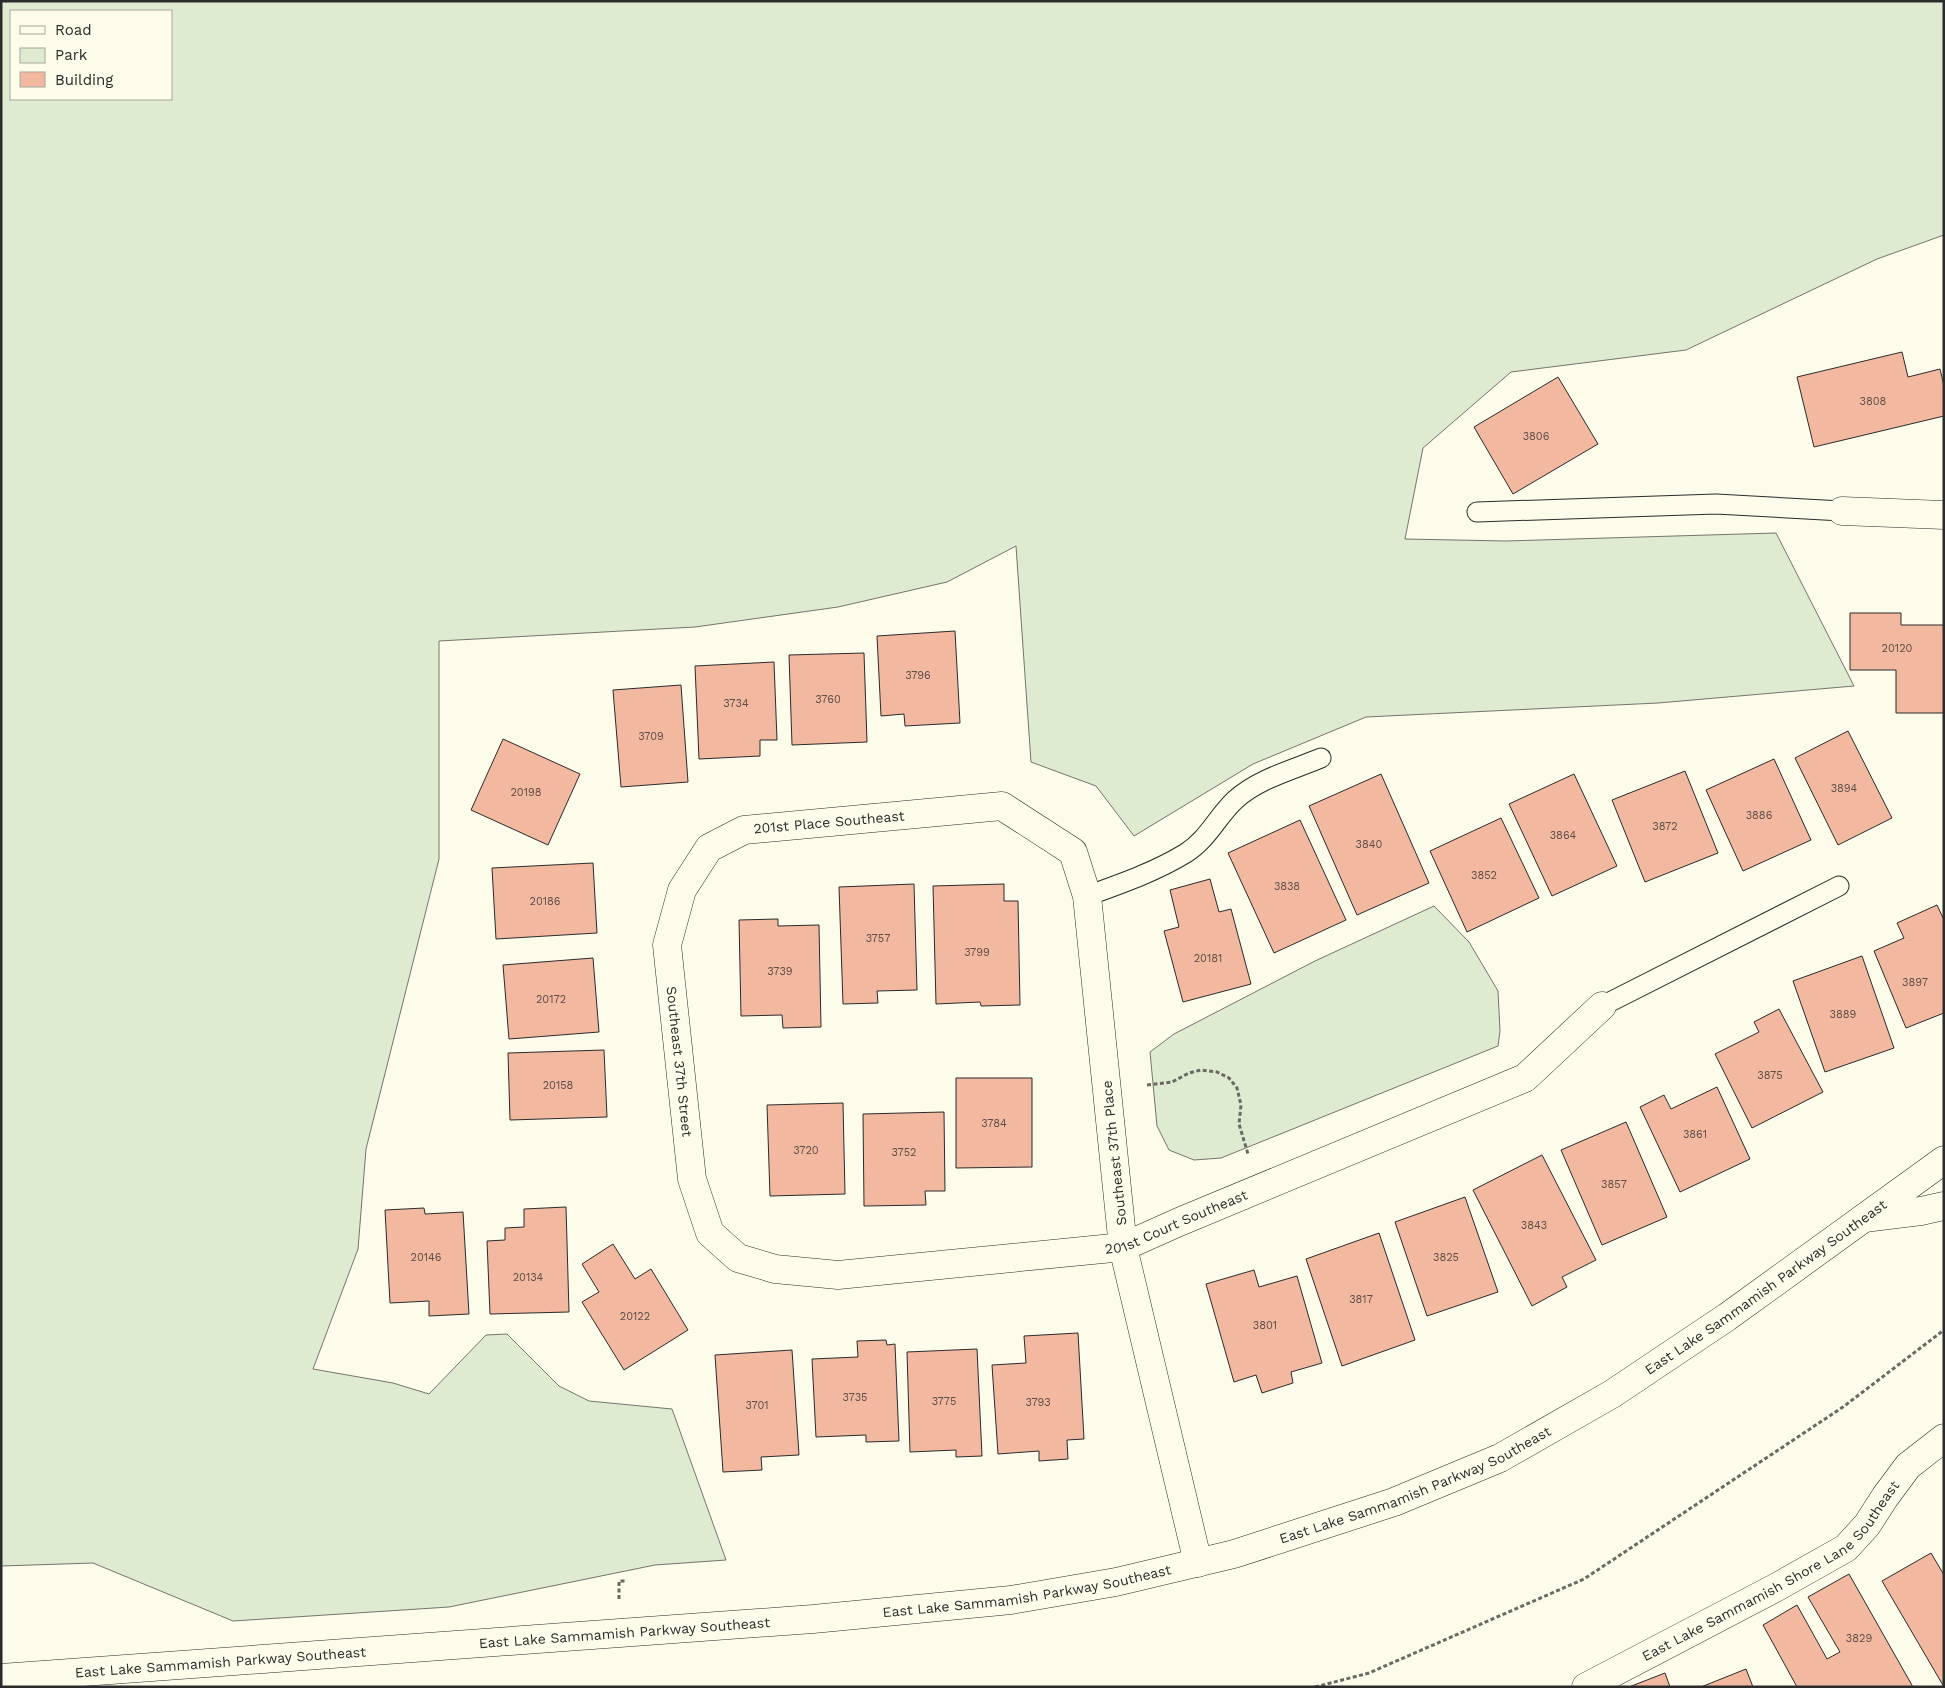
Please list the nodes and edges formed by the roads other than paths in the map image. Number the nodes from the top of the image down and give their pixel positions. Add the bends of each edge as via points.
1 (1842, 510) joint
2 (1477, 512) dead end
3 (1944, 515) edge
4 (1321, 758) dead end
5 (1002, 806) joint
6 (1840, 886) dead end
7 (682, 890) joint
8 (1087, 896) junction
9 (1602, 1006) joint
10 (1944, 1160) edge
11 (1944, 1206) edge
12 (1864, 1218) junction
13 (710, 1233) joint
14 (1123, 1247) junction
15 (1944, 1438) edge
16 (1198, 1563) junction
17 (1, 1678) edge
18 (1586, 1687) edge

1 - 2 lane via 1716,504
1 - 3 street
4 - 8 lane via 1258,783 1234,800 1207,836 1186,853 1148,873
5 - 7 street, 201st Place Southeast via 744,830 708,848
5 - 8 street, Southeast 37th Place via 1073,852
6 - 9 lane
7 - 13 street, Southeast 37th Street via 667,945 692,1179
8 - 14 street, Southeast 37th Place
9 - 14 street, 201st Court Southeast via 1525,1078
10 - 12 street, East Lake Sammamish Parkway Southeast
11 - 12 street
12 - 16 street, East Lake Sammamish Parkway Southeast via 1728,1318 1621,1388 1500,1458 1394,1502
13 - 14 street, 201st Court Southeast via 738,1258 775,1269 838,1275
14 - 16 street, Southeast 37th Place
15 - 18 street, East Lake Sammamish Shore Lane Southeast via 1908,1466 1867,1525 1846,1548
16 - 17 street, East Lake Sammamish Parkway Southeast via 1116,1582 1011,1600 814,1619

